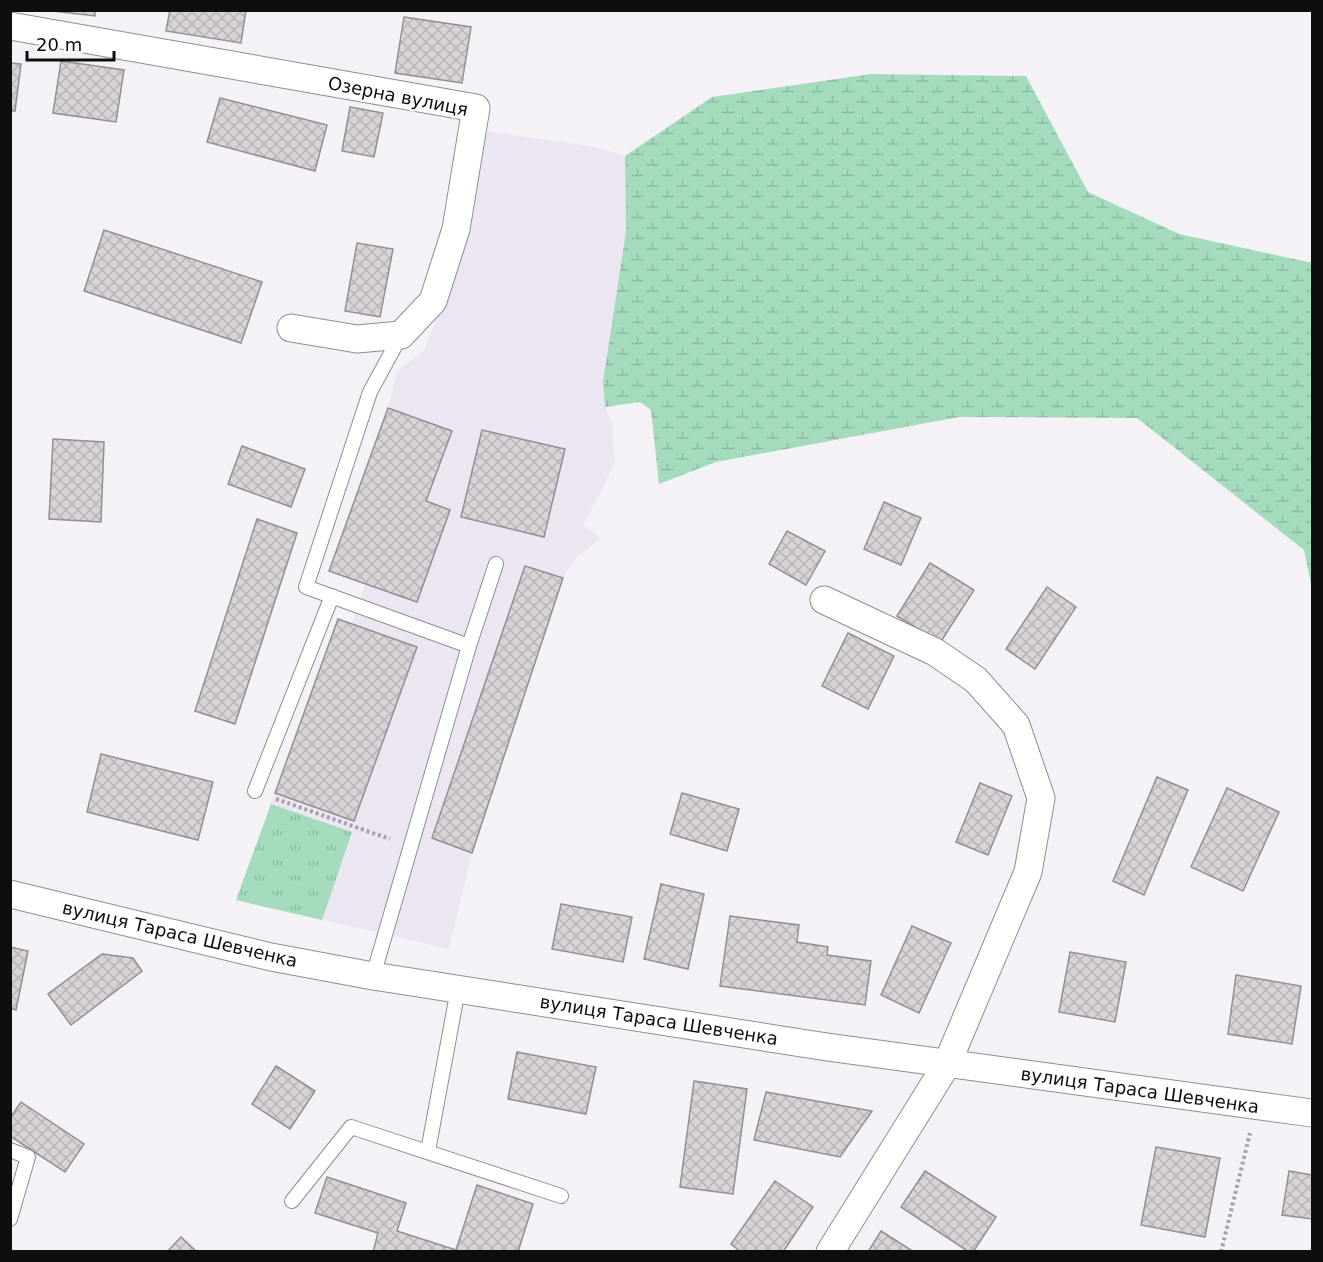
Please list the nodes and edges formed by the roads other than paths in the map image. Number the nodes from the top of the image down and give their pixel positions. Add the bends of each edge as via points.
1 (10, 26) edge
2 (291, 328) dead end
3 (401, 335) junction
4 (496, 564) dead end
5 (332, 596) junction
6 (824, 600) dead end
7 (469, 646) junction
8 (255, 791) road end
9 (10, 894) edge
10 (373, 976) junction
11 (458, 989) junction
12 (947, 1064) junction
13 (1312, 1113) edge
14 (10, 1150) edge
15 (428, 1151) junction
16 (561, 1196) dead end
17 (292, 1201) dead end
18 (10, 1219) edge
19 (830, 1251) edge

1 - 3 street, Озерна вулиця via 476,108 456,229 433,301
2 - 3 street via 357,339
3 - 5 lane via 370,392 306,587
4 - 7 lane
5 - 7 lane
5 - 8 lane
6 - 12 street via 935,652 976,680 1016,725 1041,798 1028,872
7 - 10 lane
9 - 10 street, вулиця Тараса Шевченка via 271,957
10 - 11 street, вулиця Тараса Шевченка
11 - 12 street, вулиця Тараса Шевченка
11 - 15 lane
12 - 13 street, вулиця Тараса Шевченка
12 - 19 street
14 - 18 lane via 28,1157
15 - 16 lane
15 - 17 lane via 351,1127

